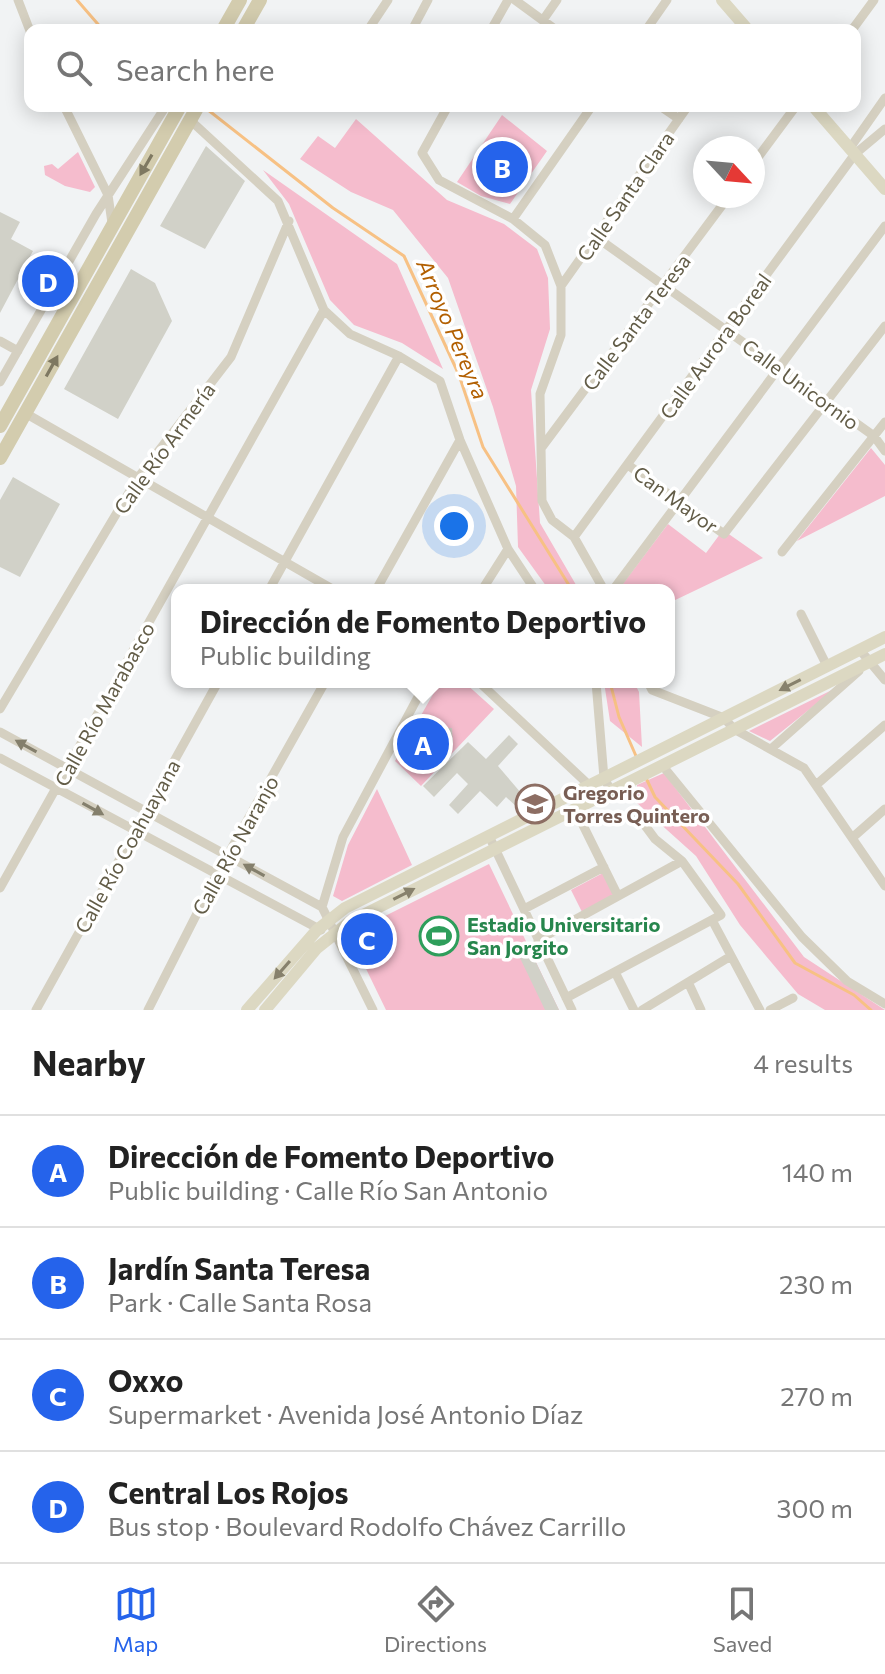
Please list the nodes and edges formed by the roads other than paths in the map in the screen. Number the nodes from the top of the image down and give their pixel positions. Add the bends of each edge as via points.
1 (18, 0) edge
2 (240, 0) edge
3 (260, 0) edge
4 (388, 0) edge
5 (428, 0) edge
6 (508, 0) edge
7 (515, 0) edge
8 (557, 0) edge
9 (667, 0) edge
10 (722, 0) edge
11 (874, 0) edge
12 (543, 20) junction
13 (27, 24) edge
14 (226, 24) edge
15 (246, 24) edge
16 (372, 24) edge
17 (415, 24) edge
18 (494, 24) edge
19 (548, 24) edge
20 (650, 24) edge
21 (741, 24) edge
22 (856, 24) edge
23 (885, 98) edge
24 (67, 112) edge
25 (162, 112) edge
26 (187, 112) edge
27 (187, 112) edge
28 (189, 112) edge
29 (445, 112) edge
30 (588, 112) edge
31 (669, 112) edge
32 (684, 112) edge
33 (792, 112) edge
34 (818, 112) edge
35 (679, 119) junction
36 (885, 129) edge
37 (765, 148) edge
38 (852, 151) junction
39 (885, 189) edge
40 (108, 195) junction
41 (720, 208) edge
42 (96, 214) junction
43 (513, 219) junction
44 (289, 221) junction
45 (112, 223) junction
46 (885, 226) edge
47 (127, 231) junction
48 (596, 237) junction
49 (663, 285) junction
50 (561, 286) junction
51 (324, 310) junction
52 (885, 326) edge
53 (726, 330) junction
54 (0, 341) edge
55 (18, 351) junction
56 (399, 356) junction
57 (779, 368) junction
58 (0, 382) edge
59 (827, 402) junction
60 (25, 413) junction
61 (885, 422) edge
62 (0, 426) edge
63 (874, 436) junction
64 (460, 440) junction
65 (542, 447) junction
66 (885, 451) edge
67 (0, 458) edge
68 (628, 465) junction
69 (137, 479) junction
70 (679, 502) junction
71 (207, 520) junction
72 (574, 537) junction
73 (508, 549) junction
74 (782, 552) dead end
75 (284, 562) junction
76 (272, 584) edge
77 (323, 584) edge
78 (379, 584) edge
79 (486, 584) edge
80 (531, 584) edge
81 (601, 584) edge
82 (618, 584) edge
83 (801, 614) dead end
84 (885, 637) edge
85 (860, 650) junction
86 (885, 654) edge
87 (870, 662) junction
88 (827, 666) junction
89 (885, 680) edge
90 (215, 688) edge
91 (322, 688) edge
92 (423, 688) edge
93 (485, 688) edge
94 (596, 688) edge
95 (651, 688) edge
96 (0, 709) edge
97 (724, 718) junction
98 (885, 725) edge
99 (734, 729) junction
100 (0, 732) edge
101 (772, 748) junction
102 (0, 758) edge
103 (661, 766) junction
104 (67, 768) junction
105 (604, 778) junction
106 (816, 785) junction
107 (590, 786) junction
108 (56, 788) junction
109 (611, 791) junction
110 (596, 798) junction
111 (575, 809) junction
112 (885, 809) edge
113 (146, 811) junction
114 (635, 812) dead end
115 (135, 831) junction
116 (489, 836) junction
117 (852, 838) junction
118 (495, 849) junction
119 (228, 856) junction
120 (682, 861) junction
121 (604, 867) junction
122 (216, 876) junction
123 (885, 886) edge
124 (0, 888) edge
125 (618, 896) junction
126 (322, 907) junction
127 (524, 909) junction
128 (717, 918) junction
129 (332, 925) junction
130 (317, 930) junction
131 (538, 940) junction
132 (731, 956) junction
133 (615, 972) junction
134 (688, 982) junction
135 (566, 998) junction
136 (793, 998) dead end
137 (885, 1004) edge
138 (36, 1010) edge
139 (148, 1010) edge
140 (247, 1010) edge
141 (265, 1010) edge
142 (373, 1010) edge
143 (572, 1010) edge
144 (634, 1010) edge
145 (642, 1010) edge
146 (701, 1010) edge
147 (760, 1010) edge
148 (770, 1010) edge

1 - 13 street
2 - 14 main road
3 - 15 main road
4 - 16 street
5 - 17 street
6 - 18 street
7 - 12 street
8 - 12 street
9 - 20 street
10 - 21 street
11 - 22 street
12 - 19 street
23 - 38 street, Calle Aurora Boreal
24 - 40 street
25 - 40 street
26 -> 45 main road
27 - 47 main road
28 - 44 street via 278,201
29 - 43 street via 422,153 439,180
30 - 43 street
31 - 35 street
32 - 35 street, Calle Santa Clara
33 - 37 street
34 - 38 street
35 - 48 street, Calle Santa Clara
36 - 38 street
38 - 39 street
38 - 53 street, Calle Aurora Boreal
40 - 42 street
40 - 45 street
41 - 49 street, Calle Santa Teresa
42 - 45 street
42 - 55 street
43 - 50 street via 545,245
44 - 51 street
44 - 69 street, Calle Río Armería via 231,357
45 - 47 street
45 - 62 main road
46 - 57 street
60 -> 47 main road
48 - 49 street, Calle Unicornio
48 - 50 street, Calle Santa Clara
49 - 53 street, Calle Unicornio
49 - 65 street, Calle Santa Teresa
50 - 65 street via 561,335 540,394
51 - 56 street via 350,334
51 - 71 street, Calle Río Marabasco
52 - 59 street
53 - 57 street, Calle Unicornio
53 - 68 street, Calle Aurora Boreal
54 - 55 street
55 - 58 street
56 - 64 street via 440,381
56 - 75 street
57 - 59 street, Calle Unicornio
57 - 70 street
59 - 63 street, Calle Unicornio
59 - 70 street, Can Mayor via 724,534
60 - 67 main road
60 - 69 street
61 - 63 street
63 - 66 street, Calle Unicornio
63 - 74 street
64 - 73 street
64 - 78 street
65 - 72 street via 542,501 552,520
68 - 70 street, Can Mayor
68 - 72 street, Calle Aurora Boreal
69 - 71 street
69 - 96 street, Calle Río Armería
70 - 82 street
71 - 75 street
71 - 104 street, Calle Río Marabasco
72 - 81 street
73 - 79 street
73 - 80 street
75 - 76 street
75 - 77 street
83 - 88 street
84 - 85 street
85 - 87 street
85 - 88 street
86 - 87 street
87 - 89 street
87 - 99 street
87 - 101 street
88 -> 97 street
90 - 113 street, Calle Río Coahuayana
91 - 119 street, Calle Río Naranjo
92 - 126 street via 343,837
93 - 107 street
94 - 105 street
95 - 97 street
97 - 99 street
97 - 105 street
98 - 106 street
99 - 101 street
99 - 103 street
104 -> 100 street
101 - 106 street via 804,768
102 - 108 street
103 - 109 street
103 - 137 street via 802,937 847,981
104 - 108 street, Calle Río Marabasco
104 - 113 street
105 - 107 street
105 - 109 street
106 - 117 street
107 - 110 street
107 - 116 street
108 -> 115 street
108 - 124 street, Calle Río Marabasco
109 - 110 street
110 - 111 street
111 - 118 street
111 - 121 street
112 - 117 street
113 - 115 street, Calle Río Coahuayana
113 - 119 street
114 - 120 street via 655,839
115 - 122 street
115 - 138 street, Calle Río Coahuayana
116 - 118 street
116 - 129 street
117 - 123 street
118 - 127 street
129 -> 118 street
119 - 122 street, Calle Río Naranjo
126 -> 119 street
120 - 125 street
120 - 128 street
121 - 125 street
121 - 127 street
122 - 130 street
122 - 139 street, Calle Río Naranjo
125 - 131 street
126 - 129 street
127 - 131 street
128 - 132 street
128 - 133 street
129 - 130 street
129 - 141 street
129 - 142 street
130 -> 140 street
131 - 135 street
132 - 134 street
132 - 147 street
133 - 135 street
133 - 144 street
134 - 145 street
134 - 146 street
135 - 143 street
136 - 148 street

